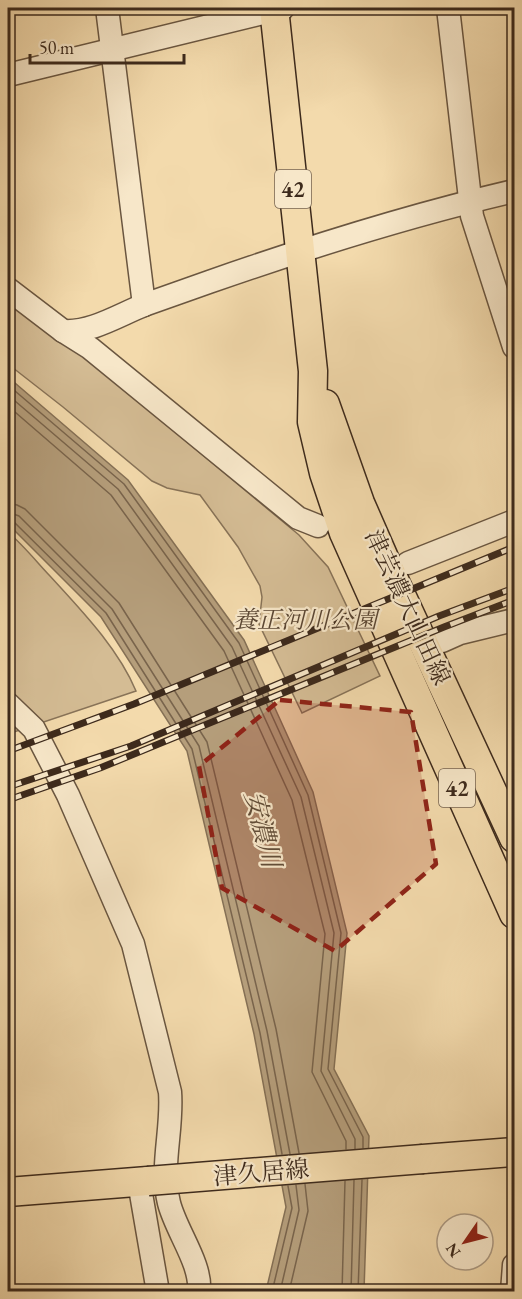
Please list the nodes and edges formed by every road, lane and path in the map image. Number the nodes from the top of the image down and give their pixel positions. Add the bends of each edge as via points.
1 (107, 8) edge
2 (277, 8) edge
3 (448, 8) edge
4 (112, 51) junction
5 (8, 75) edge
6 (514, 191) edge
7 (471, 201) junction
8 (299, 251) junction
9 (8, 289) edge
10 (144, 305) junction
11 (63, 331) junction
12 (513, 337) edge
13 (313, 371) junction
14 (514, 521) edge
15 (318, 526) dead end
16 (408, 563) dead end
17 (514, 620) edge
18 (442, 641) dead end
19 (8, 704) edge
20 (514, 838) edge
21 (514, 914) edge
22 (514, 1152) edge
23 (144, 1182) junction
24 (8, 1192) edge
25 (514, 1265) edge
26 (158, 1292) edge
27 (199, 1292) edge
28 (512, 1292) edge

1 - 4 street
2 - 4 street
2 - 8 main road, 津芸濃大山田線 / 42
3 - 7 street
4 - 5 street
4 - 10 street
6 - 7 street
7 - 8 street
7 - 12 street via 472,216
8 - 10 street
8 - 13 main road, 津芸濃大山田線 / 42
9 - 11 street
10 - 11 street via 75,332
11 - 15 street via 90,348 298,518
13 - 20 main road, 津芸濃大山田線 / 42 via 365,514
13 - 21 main road, 津芸濃大山田線 / 42 via 312,422 344,533
14 - 16 street
17 - 18 street
19 - 27 street via 34,729 68,795 133,944 170,1092 165,1156 169,1202 195,1266
22 - 23 main road, 津久居線, bridge
23 - 24 main road, 津久居線
23 - 26 street
25 - 28 street

